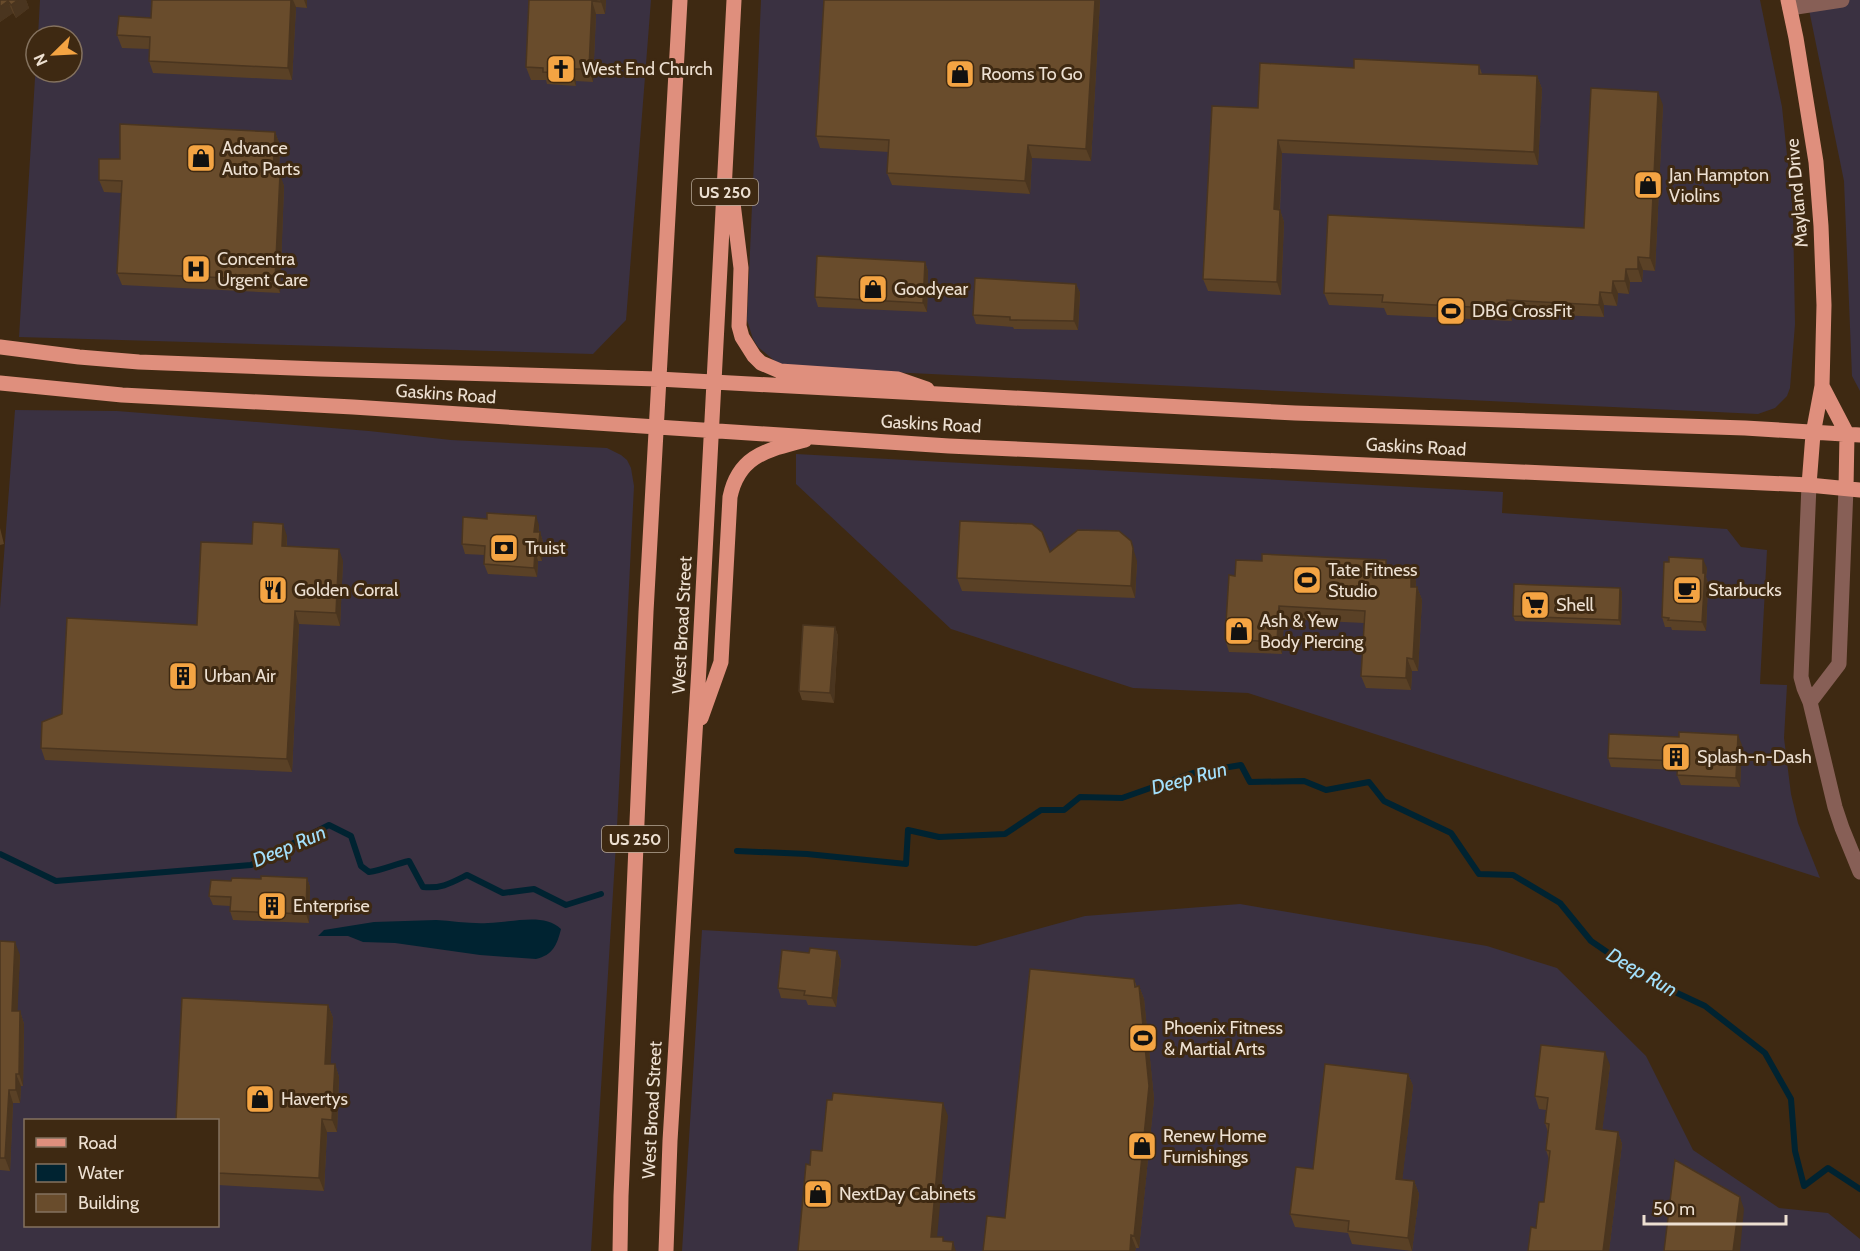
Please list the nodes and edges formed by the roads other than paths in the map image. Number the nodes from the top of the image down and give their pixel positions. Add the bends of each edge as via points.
1 (680, 0) edge
2 (734, 0) edge
3 (1842, 0) edge
4 (1789, 4) edge
5 (726, 157) junction
6 (0, 347) edge
7 (658, 379) junction
8 (0, 383) edge
9 (714, 383) junction
10 (1822, 386) junction
11 (944, 395) junction
12 (656, 426) junction
13 (712, 429) junction
14 (1813, 434) junction
15 (1853, 435) edge
16 (815, 437) junction
17 (1809, 485) junction
18 (1853, 489) edge
19 (1810, 702) junction
20 (695, 735) junction
21 (1860, 872) edge
22 (620, 1251) edge
23 (666, 1251) edge

1 - 7 main road, West Broad Street / US 250
2 - 5 main road, West Broad Street / US 250
3 - 4 street
4 - 10 main road, Mayland Drive via 1816,162 1824,304
5 - 9 main road, West Broad Street / US 250
5 - 11 main road via 741,268 739,326 754,356 780,371 898,379
6 - 7 main road, Gaskins Road via 139,362
7 - 9 main road, Gaskins Road
7 - 12 main road, West Broad Street / US 250
8 - 12 main road, Gaskins Road via 122,396
9 - 11 main road, Gaskins Road
9 - 13 main road, West Broad Street / US 250
10 - 14 main road, Mayland Drive
10 - 15 main road, Mayland Drive
11 - 14 main road, Gaskins Road
12 - 13 main road, Gaskins Road
12 - 22 main road, West Broad Street / US 250
13 - 16 main road, Gaskins Road
13 - 20 main road, West Broad Street / US 250
14 - 15 main road, Gaskins Road
14 - 17 main road, Mayland Drive
15 - 18 main road, Mayland Drive
16 - 17 main road, Gaskins Road
16 - 20 main road via 758,455 742,468 732,485 721,662
17 - 18 main road, Gaskins Road
17 - 19 street, Mayland Drive via 1801,677
18 - 19 street, Mayland Drive via 1839,664
19 - 21 street, Mayland Drive via 1835,807
20 - 23 main road, West Broad Street / US 250

